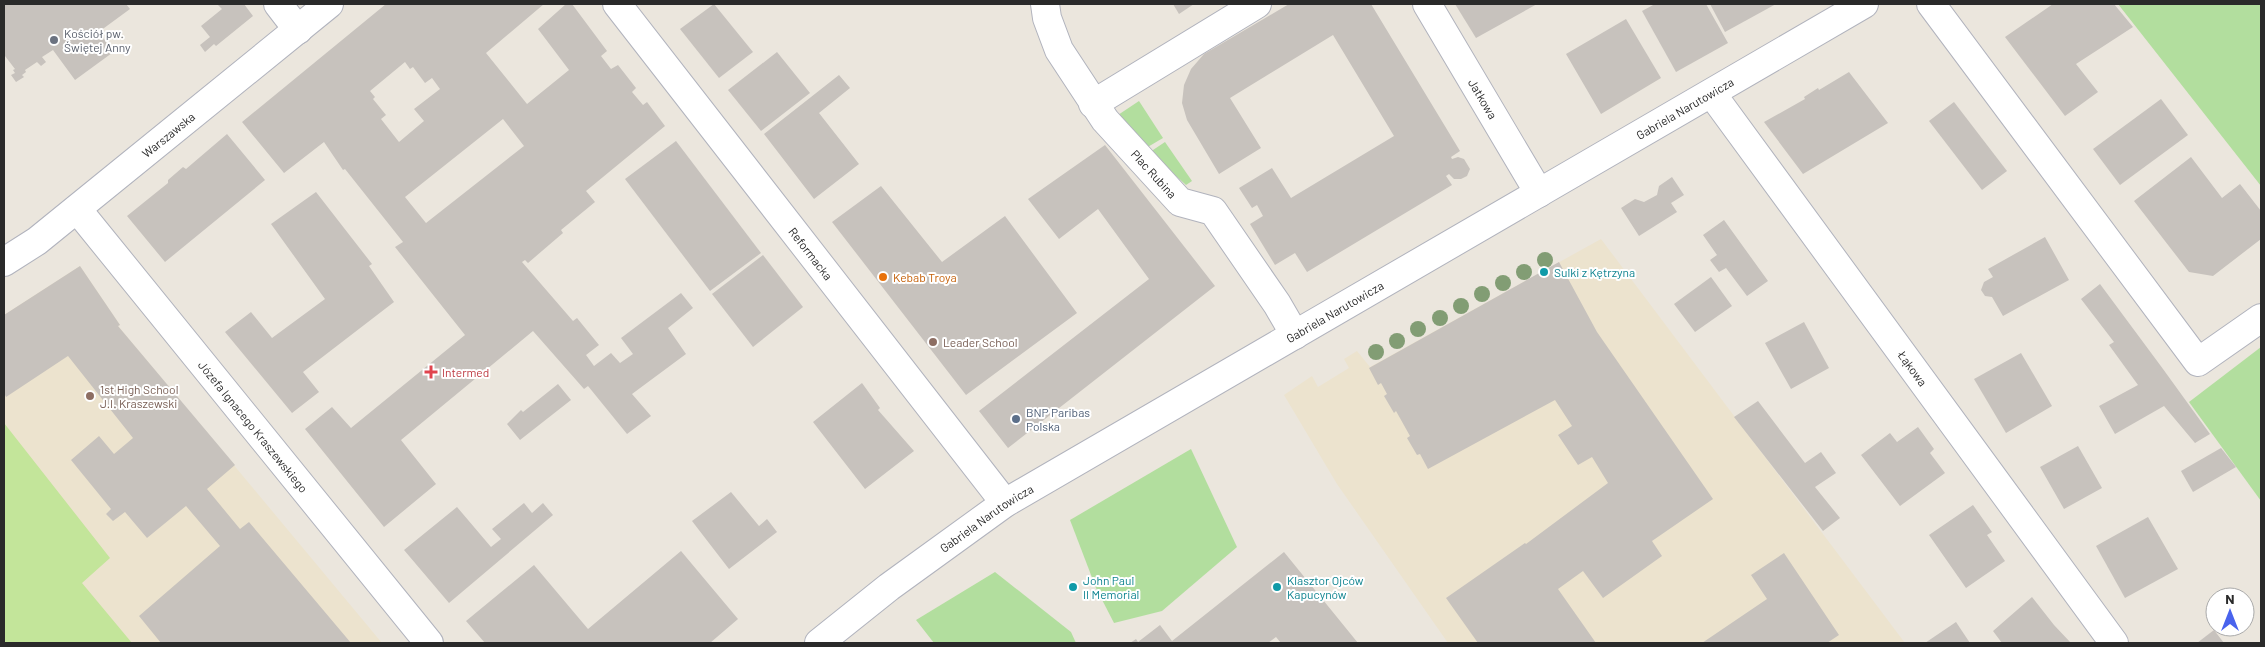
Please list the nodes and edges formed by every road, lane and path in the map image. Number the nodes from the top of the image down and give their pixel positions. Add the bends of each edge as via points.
1 (278, 4) edge
2 (329, 4) edge
3 (617, 4) edge
4 (1257, 4) edge
5 (1426, 4) edge
6 (1931, 4) edge
7 (1853, 7) edge
8 (1043, 8) edge
9 (298, 30) junction
10 (1712, 94) junction
11 (1093, 104) junction
12 (1539, 193) junction
13 (77, 209) junction
14 (4, 262) edge
15 (2261, 318) edge
16 (1295, 335) junction
17 (1005, 503) junction
18 (429, 643) edge
19 (819, 643) edge
20 (2114, 643) edge

1 - 9 street
2 - 9 street, Warszawska
3 - 17 street, Reformacka
4 - 11 street
5 - 12 street, Jatkowa
6 - 15 street via 2198,362
7 - 10 street, Gabriela Narutowicza
8 - 11 street, Plac Rubina via 1059,50
9 - 13 street, Warszawska
10 - 12 street, Gabriela Narutowicza
10 - 20 street, Łąkowa
11 - 16 street, Plac Rubina via 1180,202 1213,211
12 - 16 street, Gabriela Narutowicza
13 - 14 street, Warszawska
13 - 18 street, Józefa Ignacego Kraszewskiego
16 - 17 street, Gabriela Narutowicza
17 - 19 street, Gabriela Narutowicza via 889,587

